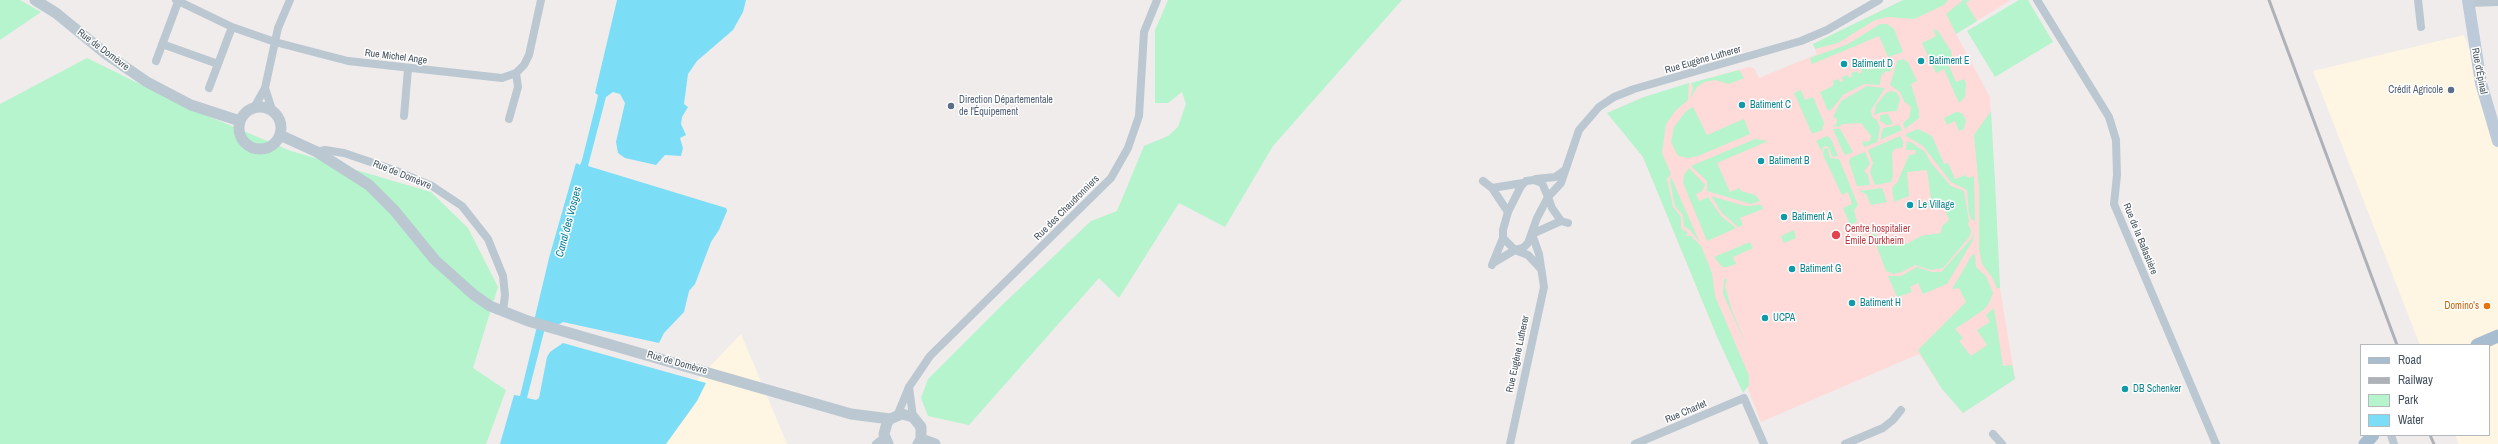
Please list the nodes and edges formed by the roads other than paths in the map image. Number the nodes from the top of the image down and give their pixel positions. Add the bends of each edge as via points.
1 (35, 0) edge
2 (290, 0) edge
3 (541, 0) edge
4 (1878, 0) edge
5 (2036, 0) edge
6 (2418, 0) edge
7 (177, 1) edge
8 (1154, 1) edge
9 (2468, 1) edge
10 (2498, 2) edge
11 (232, 27) junction
12 (2421, 27) dead end
13 (275, 42) junction
14 (162, 44) junction
15 (156, 61) dead end
16 (218, 64) junction
17 (408, 68) junction
18 (516, 73) junction
19 (209, 88) dead end
20 (264, 88) junction
21 (254, 108) junction
22 (274, 112) junction
23 (404, 116) dead end
24 (509, 119) dead end
25 (240, 122) junction
26 (280, 135) junction
27 (2498, 141) edge
28 (317, 152) junction
29 (1565, 170) junction
30 (1534, 180) junction
31 (1483, 181) dead end
32 (1523, 183) junction
33 (1492, 188) junction
34 (1548, 197) junction
35 (1508, 212) junction
36 (1532, 234) junction
37 (1503, 238) junction
38 (1516, 250) junction
39 (1541, 269) junction
40 (503, 311) junction
41 (2496, 338) edge
42 (2480, 344) edge
43 (909, 386) junction
44 (1901, 410) dead end
45 (851, 414) junction
46 (893, 417) junction
47 (913, 417) junction
48 (1993, 434) dead end
49 (2372, 436) edge
50 (883, 440) edge
51 (919, 441) edge
52 (935, 444) edge
53 (1510, 444) edge
54 (1635, 444) edge
55 (1764, 444) edge
56 (1846, 444) edge
57 (2002, 444) edge
58 (2216, 444) edge
59 (2365, 444) edge

1 - 25 street, Rue de Domèvre via 147,82 191,105
2 - 13 street
3 - 18 street via 529,55
4 - 29 street, Rue Eugène Lutherer via 1827,30 1801,41 1614,97 1588,117 1580,130
5 - 58 street, Rue de la Ballastière via 2109,118 2116,140 2117,175 2114,204
6 - 12 street
7 - 11 street, Rue Michel Ange
7 - 14 street
8 - 43 street, Rue des Chaudronniers via 1144,32 1139,116 1128,148 1111,178 930,356
9 - 10 street
9 - 27 main road, Rue d'Épinal via 2481,84
11 - 13 street, Rue Michel Ange
11 - 16 street
13 - 17 street, Rue Michel Ange via 348,61
13 - 20 street
14 - 15 street
14 - 16 street
16 - 19 street
17 - 18 street, Rue Michel Ange via 502,78
17 - 23 street
18 - 24 street via 518,87
20 - 21 street
20 - 22 street
21 - 22 street via 268,108
21 - 25 street via 243,116
22 - 26 street via 280,123
25 - 26 street via 241,136 250,146 270,146
26 - 28 street, Rue de Domèvre
28 - 40 street, Rue de Domèvre via 369,185 394,210 435,260 474,295
28 - 40 street, Rue de Domèvre via 325,150 344,153 394,170 432,186 462,206 488,239 503,276
29 - 30 street via 1555,177
29 - 34 street, Rue Eugène Lutherer via 1561,183
30 - 32 street
30 - 34 street via 1542,183
31 - 33 street
32 - 33 street
32 - 35 street
33 - 35 street
34 - 36 street, Rue Eugène Lutherer
34 - 36 street via 1552,208 1565,222
35 - 37 street
36 - 38 street via 1523,248
36 - 39 street, Rue Eugène Lutherer
37 - 38 street via 1507,245
37 - 38 street via 1492,265
38 - 39 street via 1528,255
39 - 53 street, Rue Eugène Lutherer via 1544,287
40 - 45 street, Rue de Domèvre via 528,321
41 - 42 main road
43 - 46 street, Rue des Chaudronniers
43 - 47 street
44 - 56 street via 1883,428
45 - 46 street, Rue de Domèvre
45 - 50 street, Rue de Domèvre
46 - 47 street, Rue de Domèvre via 902,414
46 - 50 street
47 - 51 street via 921,426
48 - 57 street
49 - 59 main road
51 - 52 street
54 - 55 street, Rue Charlet via 1744,398

